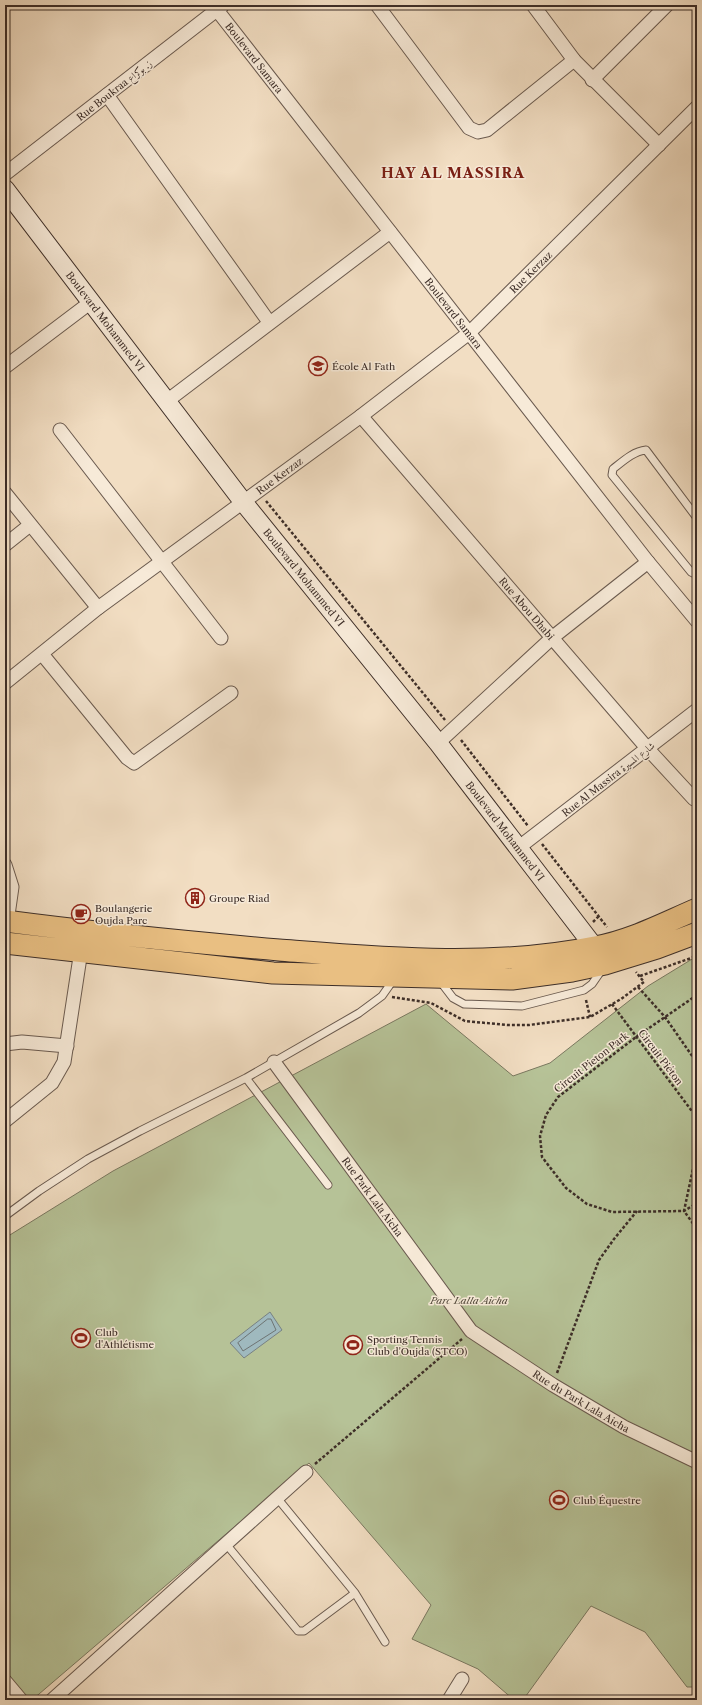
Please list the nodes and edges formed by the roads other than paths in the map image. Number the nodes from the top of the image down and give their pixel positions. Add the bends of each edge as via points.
1 (377, 5) edge
2 (533, 5) edge
3 (668, 5) edge
4 (217, 7) edge
5 (574, 60) junction
6 (592, 80) junction
7 (107, 95) junction
8 (697, 107) edge
9 (659, 144) junction
10 (5, 174) edge
11 (5, 189) edge
12 (390, 232) junction
13 (91, 302) junction
14 (269, 322) junction
15 (469, 333) junction
16 (5, 367) edge
17 (166, 401) junction
18 (361, 416) junction
19 (60, 430) dead end
20 (5, 493) edge
21 (244, 503) junction
22 (697, 518) edge
23 (30, 525) junction
24 (5, 545) edge
25 (162, 562) junction
26 (648, 562) junction
27 (697, 575) edge
28 (98, 608) junction
29 (696, 618) edge
30 (553, 637) junction
31 (221, 638) dead end
32 (42, 654) junction
33 (5, 683) edge
34 (231, 693) dead end
35 (697, 710) edge
36 (438, 743) junction
37 (647, 748) junction
38 (694, 799) dead end
39 (518, 848) junction
40 (5, 865) edge
41 (697, 909) edge
42 (6, 922) edge
43 (697, 933) edge
44 (82, 941) junction
45 (5, 943) edge
46 (275, 949) junction
47 (610, 953) junction
48 (373, 966) junction
49 (273, 973) junction
50 (396, 976) junction
51 (438, 978) junction
52 (5, 1044) edge
53 (67, 1046) junction
54 (274, 1062) junction
55 (246, 1078) junction
56 (5, 1121) edge
57 (328, 1185) dead end
58 (5, 1216) edge
59 (471, 1331) joint
60 (697, 1462) edge
61 (306, 1472) road end
62 (278, 1498) junction
63 (226, 1544) junction
64 (354, 1593) junction
65 (385, 1642) dead end
66 (462, 1679) dead end
67 (5, 1681) edge
68 (21, 1700) edge
69 (52, 1700) edge
70 (449, 1700) edge

1 - 5 street via 468,128 478,132 487,130
2 - 5 street
3 - 6 street
4 - 7 street, Rue Boukraa ز. بوكراع
4 - 12 street, Boulevard Samara
5 - 6 street
6 - 9 street
7 - 10 street, Rue Boukraa ز. بوكراع
7 - 14 street
8 - 9 street, Rue Kerzaz
9 - 15 street, Rue Kerzaz
11 - 13 street, Boulevard Mohammed VI
12 - 14 street
12 - 15 street, Boulevard Samara
13 - 16 street
13 - 17 street, Boulevard Mohammed VI
14 - 17 street
15 - 18 street, Rue Kerzaz
15 - 26 street, Boulevard Samara
17 - 21 street, Boulevard Mohammed VI
18 - 21 street, Rue Kerzaz
18 - 30 street, Rue Abou Dhabi
19 - 25 street
20 - 23 street
21 - 25 street, Rue Kerzaz
21 - 36 street, Boulevard Mohammed VI
22 - 27 lane via 646,450 633,454 613,469 612,475 691,572
23 - 24 street
23 - 28 street
25 - 28 street, Rue Kerzaz
25 - 31 street
26 - 29 street, Boulevard Samara
26 - 30 street
28 - 32 street, Rue Kerzaz
30 - 36 street
30 - 37 street, Rue Abou Dhabi
32 - 33 street, Rue Kerzaz
32 - 34 street via 127,758 134,763
35 - 37 street, Rue Al Massira شارع المسيرة
36 - 39 street, Boulevard Mohammed VI
37 - 38 street, Rue Abou Dhabi
37 - 39 street, Rue Al Massira شارع المسيرة
39 - 47 street, Boulevard Mohammed VI
40 - 42 street via 12,887
41 - 47 main road
42 - 44 main road
43 - 47 main road
44 - 45 main road
44 - 46 main road
44 - 49 main road
44 - 53 street
46 - 48 main road
46 - 49 main road
47 - 48 main road
47 - 51 main road via 572,971 512,979
47 - 51 lane via 592,984 584,990 522,1006 464,1004 453,998
48 - 49 main road
48 - 50 main road
50 - 51 main road
50 - 54 lane via 382,996 359,1013
52 - 53 street via 22,1042
53 - 56 street via 64,1062 52,1083
54 - 55 lane
54 - 59 street, Rue Park Lala Aicha
55 - 57 lane
55 - 58 lane via 88,1159
59 - 60 street, Rue du Park Lala Aicha via 553,1385 624,1427
61 - 62 street
62 - 63 street
62 - 64 lane
63 - 64 lane via 298,1631 304,1631
63 - 69 street
64 - 65 lane
66 - 70 street
67 - 68 street

